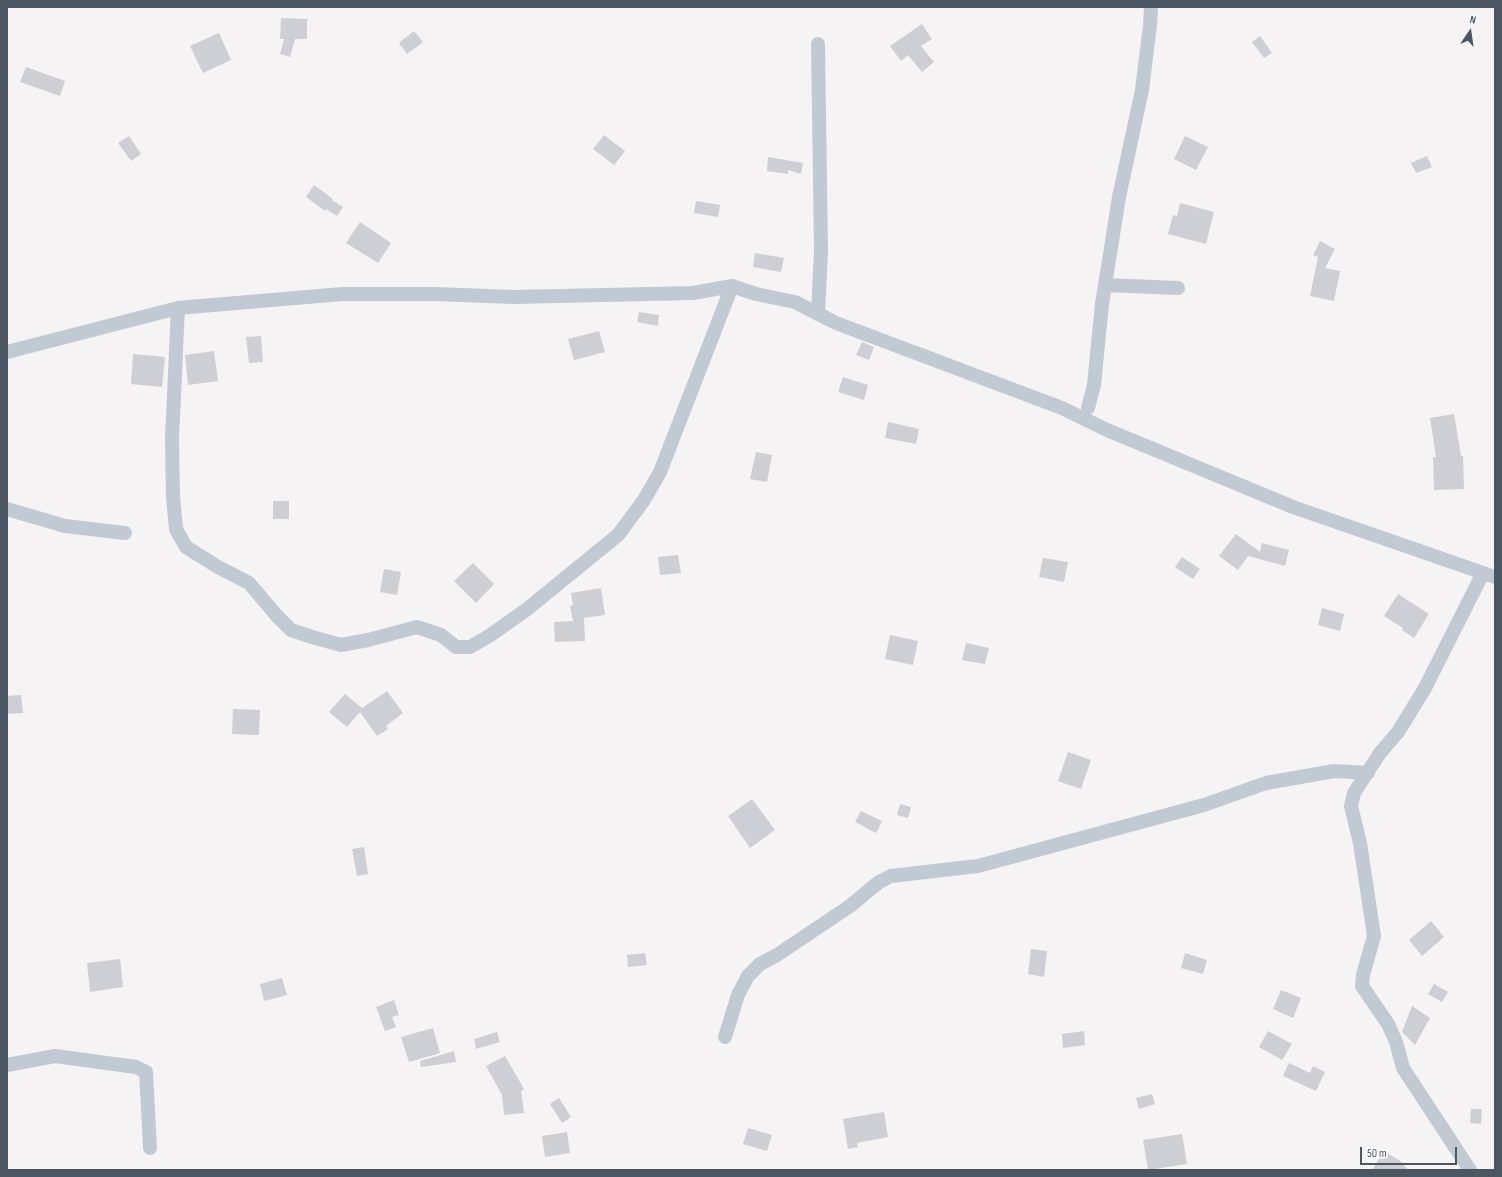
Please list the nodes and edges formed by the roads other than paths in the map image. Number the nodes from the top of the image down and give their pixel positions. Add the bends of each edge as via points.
1 (1151, 7) edge
2 (818, 44) dead end
3 (1105, 285) junction
4 (732, 286) junction
5 (1178, 288) dead end
6 (178, 308) junction
7 (818, 314) junction
8 (7, 352) edge
9 (1062, 408) junction
10 (1088, 408) junction
11 (1107, 430) junction
12 (7, 509) edge
13 (125, 533) dead end
14 (1489, 575) edge
15 (1368, 773) junction
16 (726, 1037) dead end
17 (7, 1065) edge
18 (150, 1148) dead end
19 (1470, 1170) edge

1 - 3 street via 1142,90 1119,197
2 - 7 street via 821,250
3 - 5 street
3 - 10 street via 1094,385
4 - 6 street via 693,293 514,297 342,294
4 - 6 street via 660,472 644,500 618,535 526,610 470,647 456,647 441,635 417,627 341,645 291,630 249,583 186,546 176,529 173,496 172,439
4 - 7 street via 795,302
6 - 8 street
7 - 9 street
9 - 10 street
9 - 11 street
10 - 11 street
11 - 14 street via 1293,507
12 - 13 street via 65,526
14 - 15 street via 1425,688 1398,732 1380,753
15 - 16 street via 1334,771 1266,783 1204,805 978,866 891,876 879,882 850,906 760,964 748,976 738,995
15 - 19 street via 1354,793 1351,806 1360,843 1374,936 1362,986 1388,1024 1403,1068
17 - 18 street via 55,1056 136,1067 146,1072

